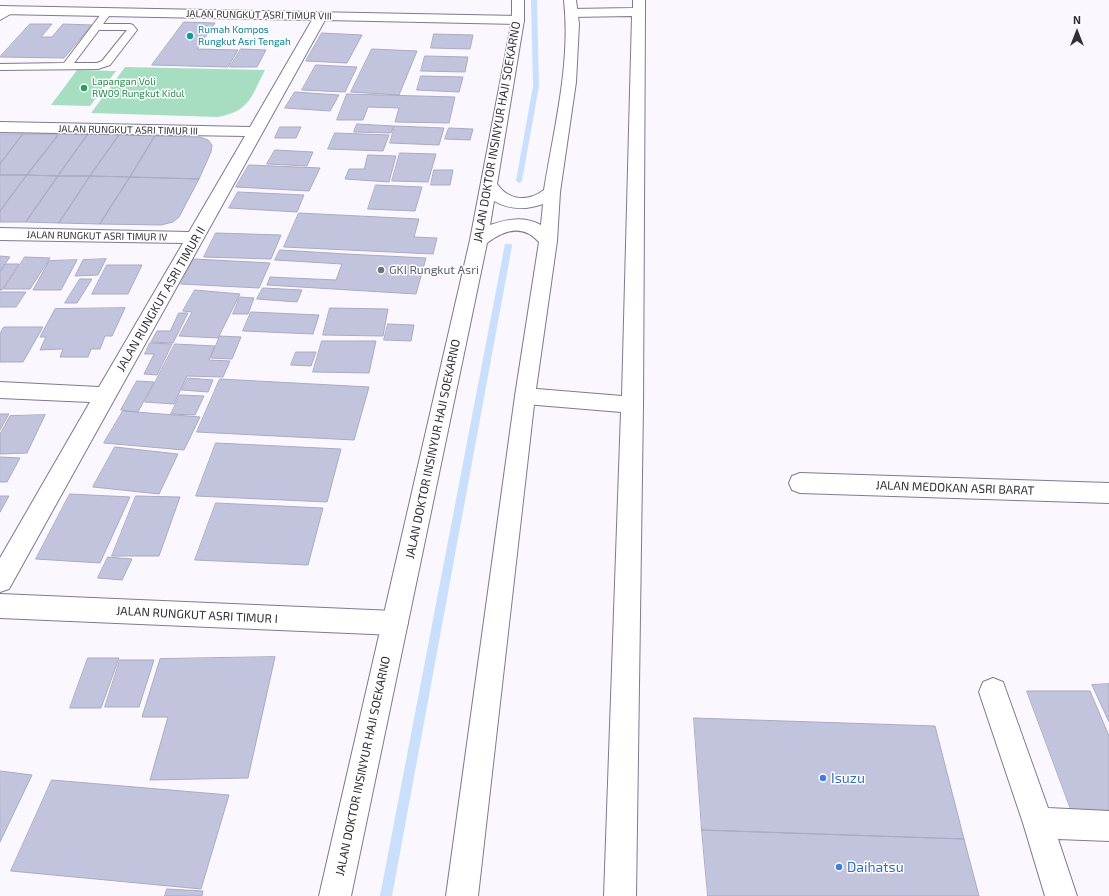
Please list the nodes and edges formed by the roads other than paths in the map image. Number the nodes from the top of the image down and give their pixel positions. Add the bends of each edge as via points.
1 (639, 6) edge
2 (571, 7) edge
3 (6, 10) edge
4 (518, 10) edge
5 (107, 12) junction
6 (321, 16) junction
7 (0, 17) edge
8 (96, 27) junction
9 (67, 66) junction
10 (0, 67) edge
11 (0, 127) edge
12 (255, 132) junction
13 (488, 183) junction
14 (552, 192) junction
15 (0, 234) edge
16 (195, 238) junction
17 (479, 240) junction
18 (548, 241) junction
19 (0, 390) edge
20 (106, 395) junction
21 (525, 396) junction
22 (632, 405) junction
23 (800, 483) dead end
24 (1109, 493) edge
25 (0, 581) edge
26 (0, 606) edge
27 (395, 623) junction
28 (993, 692) dead end
29 (1038, 823) junction
30 (1109, 826) edge
31 (334, 896) edge
32 (462, 896) edge
33 (620, 896) edge
34 (1061, 896) edge

1 - 2 street
1 - 22 street
2 - 14 street via 569,82
3 - 5 street, JALAN RUNGKUT ASRI TIMUR VIII
3 - 7 lane
4 - 6 street, JALAN RUNGKUT ASRI TIMUR VIII
4 - 13 street, JALAN DOKTOR INSINYUR HAJI SOEKARNO
5 - 6 street, JALAN RUNGKUT ASRI TIMUR VIII
5 - 8 lane
6 - 12 street, JALAN RUNGKUT ASRI TIMUR II
8 - 9 lane
8 - 9 lane via 125,26 132,30 106,63 98,66
9 - 10 lane
11 - 12 street, JALAN RUNGKUT ASRI TIMUR III
12 - 16 street, JALAN RUNGKUT ASRI TIMUR II
13 - 14 street via 500,197 516,203 534,202
13 - 17 street, JALAN DOKTOR INSINYUR HAJI SOEKARNO
14 - 18 street
15 - 16 street, JALAN RUNGKUT ASRI TIMUR IV
16 - 20 street, JALAN RUNGKUT ASRI TIMUR II
17 - 18 street via 508,225 521,225 533,228
17 - 27 street, JALAN DOKTOR INSINYUR HAJI SOEKARNO
18 - 21 street
19 - 20 street
20 - 25 street, JALAN RUNGKUT ASRI TIMUR II
21 - 22 street
21 - 32 street
22 - 33 street
23 - 24 street, JALAN MEDOKAN ASRI BARAT
26 - 27 street, JALAN RUNGKUT ASRI TIMUR I
27 - 31 street, JALAN DOKTOR INSINYUR HAJI SOEKARNO
28 - 29 street
29 - 30 street
29 - 34 street

